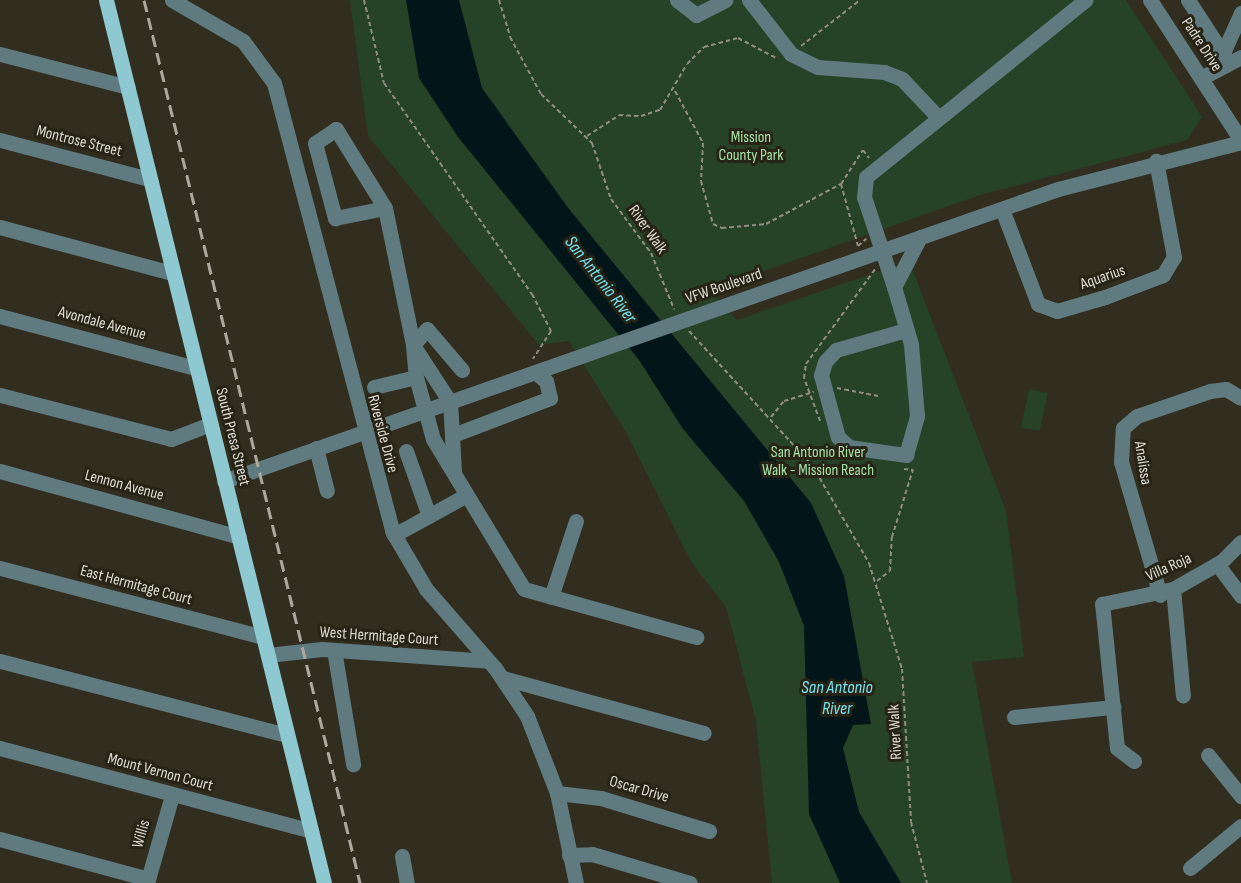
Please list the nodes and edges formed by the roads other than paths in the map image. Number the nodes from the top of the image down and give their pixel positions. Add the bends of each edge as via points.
1 (106, 0) edge
2 (172, 0) edge
3 (677, 0) edge
4 (749, 0) edge
5 (1085, 0) edge
6 (1188, 0) edge
7 (1152, 1) edge
8 (716, 2) edge
9 (1241, 13) edge
10 (0, 54) edge
11 (1231, 58) edge
12 (1201, 78) junction
13 (128, 87) junction
14 (937, 116) junction
15 (0, 140) edge
16 (1241, 141) edge
17 (1156, 162) junction
18 (150, 179) junction
19 (386, 208) junction
20 (1002, 209) junction
21 (0, 227) edge
22 (920, 237) junction
23 (880, 251) junction
24 (172, 273) junction
25 (894, 287) junction
26 (0, 316) edge
27 (906, 330) junction
28 (413, 345) junction
29 (430, 365) junction
30 (196, 368) junction
31 (462, 370) dead end
32 (535, 372) junction
33 (415, 374) junction
34 (374, 387) dead end
35 (0, 395) edge
36 (1241, 398) edge
37 (450, 402) junction
38 (424, 410) junction
39 (210, 424) junction
40 (362, 432) junction
41 (449, 445) junction
42 (316, 448) junction
43 (406, 451) dead end
44 (0, 471) edge
45 (224, 481) junction
46 (327, 491) dead end
47 (463, 497) junction
48 (429, 516) junction
49 (576, 521) dead end
50 (394, 535) junction
51 (239, 537) junction
52 (1241, 542) edge
53 (1217, 564) junction
54 (0, 567) edge
55 (1166, 592) junction
56 (1241, 596) edge
57 (551, 597) junction
58 (263, 637) junction
59 (696, 637) dead end
60 (334, 650) junction
61 (267, 655) junction
62 (0, 661) edge
63 (488, 661) junction
64 (502, 678) junction
65 (1183, 696) dead end
66 (1113, 707) junction
67 (1014, 717) dead end
68 (704, 733) dead end
69 (286, 735) junction
70 (0, 748) edge
71 (1208, 755) dead end
72 (1134, 760) dead end
73 (353, 764) dead end
74 (557, 793) junction
75 (172, 795) junction
76 (1241, 796) edge
77 (1241, 826) edge
78 (311, 831) junction
79 (710, 831) dead end
80 (0, 839) edge
81 (569, 855) junction
82 (402, 856) dead end
83 (1190, 868) dead end
84 (148, 881) edge
85 (324, 883) edge
86 (406, 883) edge
87 (576, 883) edge
88 (690, 883) edge

1 - 13 main road, South Presa Street
2 - 40 street, Riverside Drive via 243,41 274,83
3 - 8 street via 696,15
4 - 14 street via 791,54 818,67 884,72 902,79
5 - 14 street
6 - 11 street
7 - 12 street, Padre Drive
9 - 11 street
10 - 13 street
11 - 12 street
12 - 16 street, Padre Drive
13 - 18 main road, South Presa Street
14 - 23 street via 875,166 863,190
15 - 18 street, Montrose Street
16 - 17 street, VFW Boulevard
17 - 20 street, VFW Boulevard
17 - 20 street, Aquarius via 1174,257 1163,276 1105,297 1057,311 1038,304
18 - 24 main road, South Presa Street
19 - 19 street via 335,218 315,143 336,129
19 - 28 street
20 - 22 street, VFW Boulevard
21 - 24 street
22 - 23 street, VFW Boulevard
22 - 25 street
23 - 25 street
23 - 32 street, VFW Boulevard
24 - 30 main road, South Presa Street
25 - 27 street
26 - 30 street, Avondale Avenue
27 - 27 street via 916,374 912,448 894,457 849,447 838,437 822,375 836,350
28 - 29 street
28 - 31 street via 427,329
28 - 33 street
29 - 33 street
29 - 37 street
30 - 39 main road, South Presa Street
32 - 37 street, VFW Boulevard
32 - 41 street via 546,381 550,398
33 - 34 street
33 - 38 street
35 - 39 street via 171,439
36 - 55 street, Analissa via 1226,389 1210,391 1137,416 1123,428 1121,462
37 - 38 street, VFW Boulevard
37 - 41 street
38 - 40 street, VFW Boulevard
38 - 41 street
39 - 45 main road, South Presa Street
40 - 42 street, VFW Boulevard
40 - 50 street, Riverside Drive
41 - 47 street
42 - 45 street, VFW Boulevard
42 - 46 street
43 - 48 street
44 - 51 street, Lennon Avenue
45 - 51 main road, South Presa Street
47 - 48 street
47 - 57 street via 524,589
48 - 50 street
49 - 57 street
50 - 63 street, Riverside Drive via 426,589
51 - 58 main road, South Presa Street
52 - 53 street, Villa Roja
53 - 55 street, Villa Roja
53 - 56 street
54 - 58 street, East Hermitage Court
55 - 65 street, Analissa
55 - 66 street, Villa Roja via 1102,604
57 - 59 street
58 - 61 main road, South Presa Street
60 - 61 street, West Hermitage Court
60 - 63 street, West Hermitage Court
60 - 73 street
61 - 69 main road, South Presa Street
62 - 69 street
63 - 64 street, Riverside Drive
64 - 68 street
64 - 74 street, Riverside Drive via 526,716
66 - 67 street
66 - 72 street via 1117,748
69 - 78 main road, South Presa Street
70 - 75 street, Mount Vernon Court
71 - 76 street
74 - 79 street, Oscar Drive via 601,798
74 - 81 street, Riverside Drive
75 - 78 street, Mount Vernon Court
75 - 84 street, Willis
77 - 83 street
78 - 85 main road, South Presa Street
80 - 84 street
81 - 87 street, Riverside Drive
81 - 88 street via 592,854
82 - 86 street

